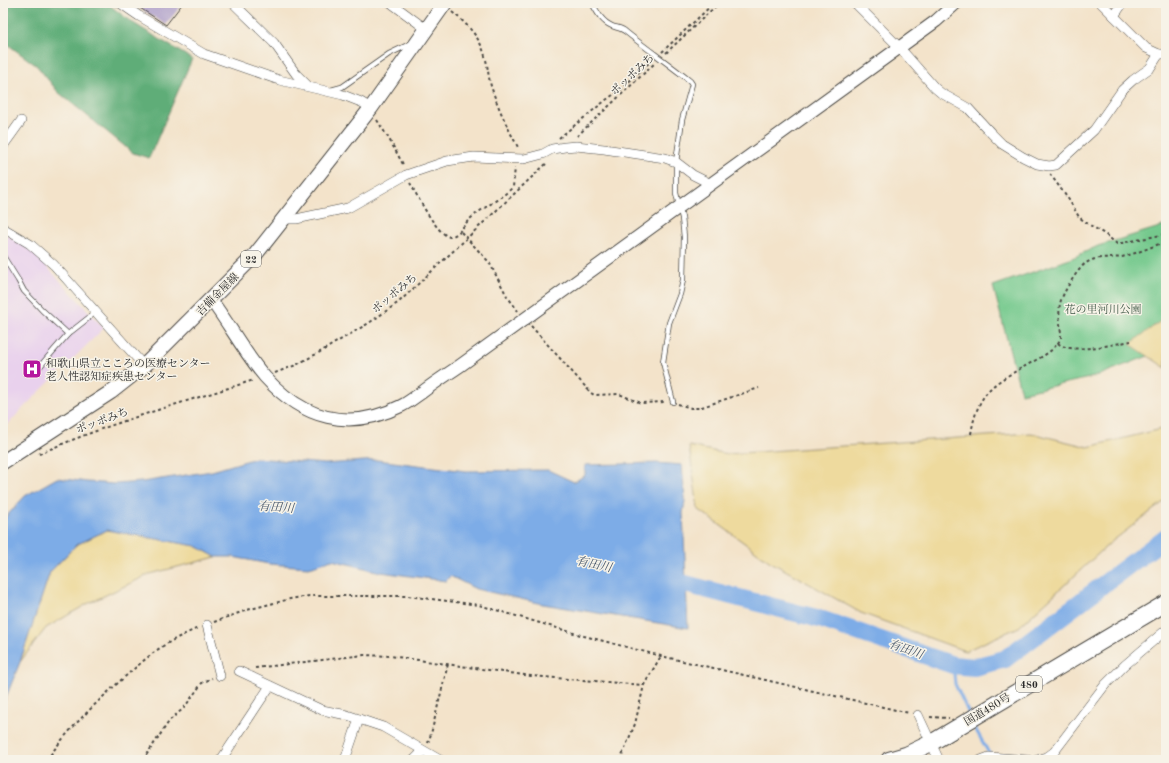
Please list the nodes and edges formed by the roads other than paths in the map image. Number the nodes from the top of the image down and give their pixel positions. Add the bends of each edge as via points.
1 (120, 3) edge
2 (233, 3) edge
3 (391, 3) edge
4 (592, 3) edge
5 (855, 3) edge
6 (956, 3) edge
7 (1101, 3) edge
8 (1123, 3) edge
9 (444, 4) edge
10 (1114, 16) junction
11 (423, 33) junction
12 (898, 47) junction
13 (1162, 54) edge
14 (309, 88) junction
15 (325, 90) junction
16 (371, 109) junction
17 (21, 121) dead end
18 (3, 146) edge
19 (676, 162) junction
20 (711, 184) junction
21 (680, 207) junction
22 (283, 219) junction
23 (3, 228) edge
24 (3, 256) edge
25 (211, 300) junction
26 (96, 312) junction
27 (68, 334) junction
28 (144, 366) junction
29 (35, 372) dead end
30 (673, 402) road end
31 (3, 462) edge
32 (1166, 603) edge
33 (207, 625) road end
34 (1166, 630) edge
35 (239, 671) road end
36 (220, 676) road end
37 (270, 686) junction
38 (918, 715) road end
39 (359, 720) junction
40 (931, 743) junction
41 (423, 751) junction
42 (1054, 757) edge
43 (221, 760) edge
44 (346, 760) edge
45 (414, 760) edge
46 (440, 760) edge
47 (889, 760) edge
48 (940, 760) edge
49 (981, 760) edge
50 (1028, 760) edge
51 (1037, 760) edge

1 - 14 street via 204,54
2 - 14 street via 274,43
3 - 11 street
4 - 19 lane via 600,18 610,26 622,29 692,84 682,120
5 - 12 street
6 - 12 street via 936,21
7 - 10 street
8 - 10 street
9 - 11 main road, 吉備金屋線 / 22
10 - 13 street via 1146,48
11 - 15 lane via 342,87
11 - 16 main road, 吉備金屋線 / 22
12 - 13 street via 941,93 968,108 1002,144 1023,157 1049,166 1056,164 1094,130 1122,90 1150,68
12 - 20 street
14 - 15 street
15 - 16 street via 361,102
16 - 22 main road, 吉備金屋線 / 22
17 - 18 street
19 - 20 street
19 - 21 lane via 676,193
19 - 22 street via 665,158 576,146 552,149 532,158 474,157 447,160 406,175 348,208 296,219
20 - 21 street
21 - 25 street via 402,406 365,419 338,419 300,407 265,376
21 - 30 lane via 684,237 683,280 669,323 663,362
22 - 25 main road, 吉備金屋線 / 22 via 255,255
23 - 26 street via 30,244 54,265
24 - 27 lane via 24,291
25 - 28 main road, 吉備金屋線 / 22
26 - 27 lane
26 - 28 street
27 - 29 lane
28 - 31 main road, 吉備金屋線 / 22 via 111,392
32 - 40 highway, 国道480号 / 480
33 - 36 street
34 - 42 street via 1125,665 1106,686 1088,707
35 - 37 street
37 - 39 street via 322,710
37 - 43 street
38 - 40 street
39 - 41 street via 383,727
39 - 44 street
40 - 47 highway, 国道480号 / 480
40 - 48 street
41 - 45 street
41 - 46 street
42 - 51 street
49 - 50 street via 989,757

